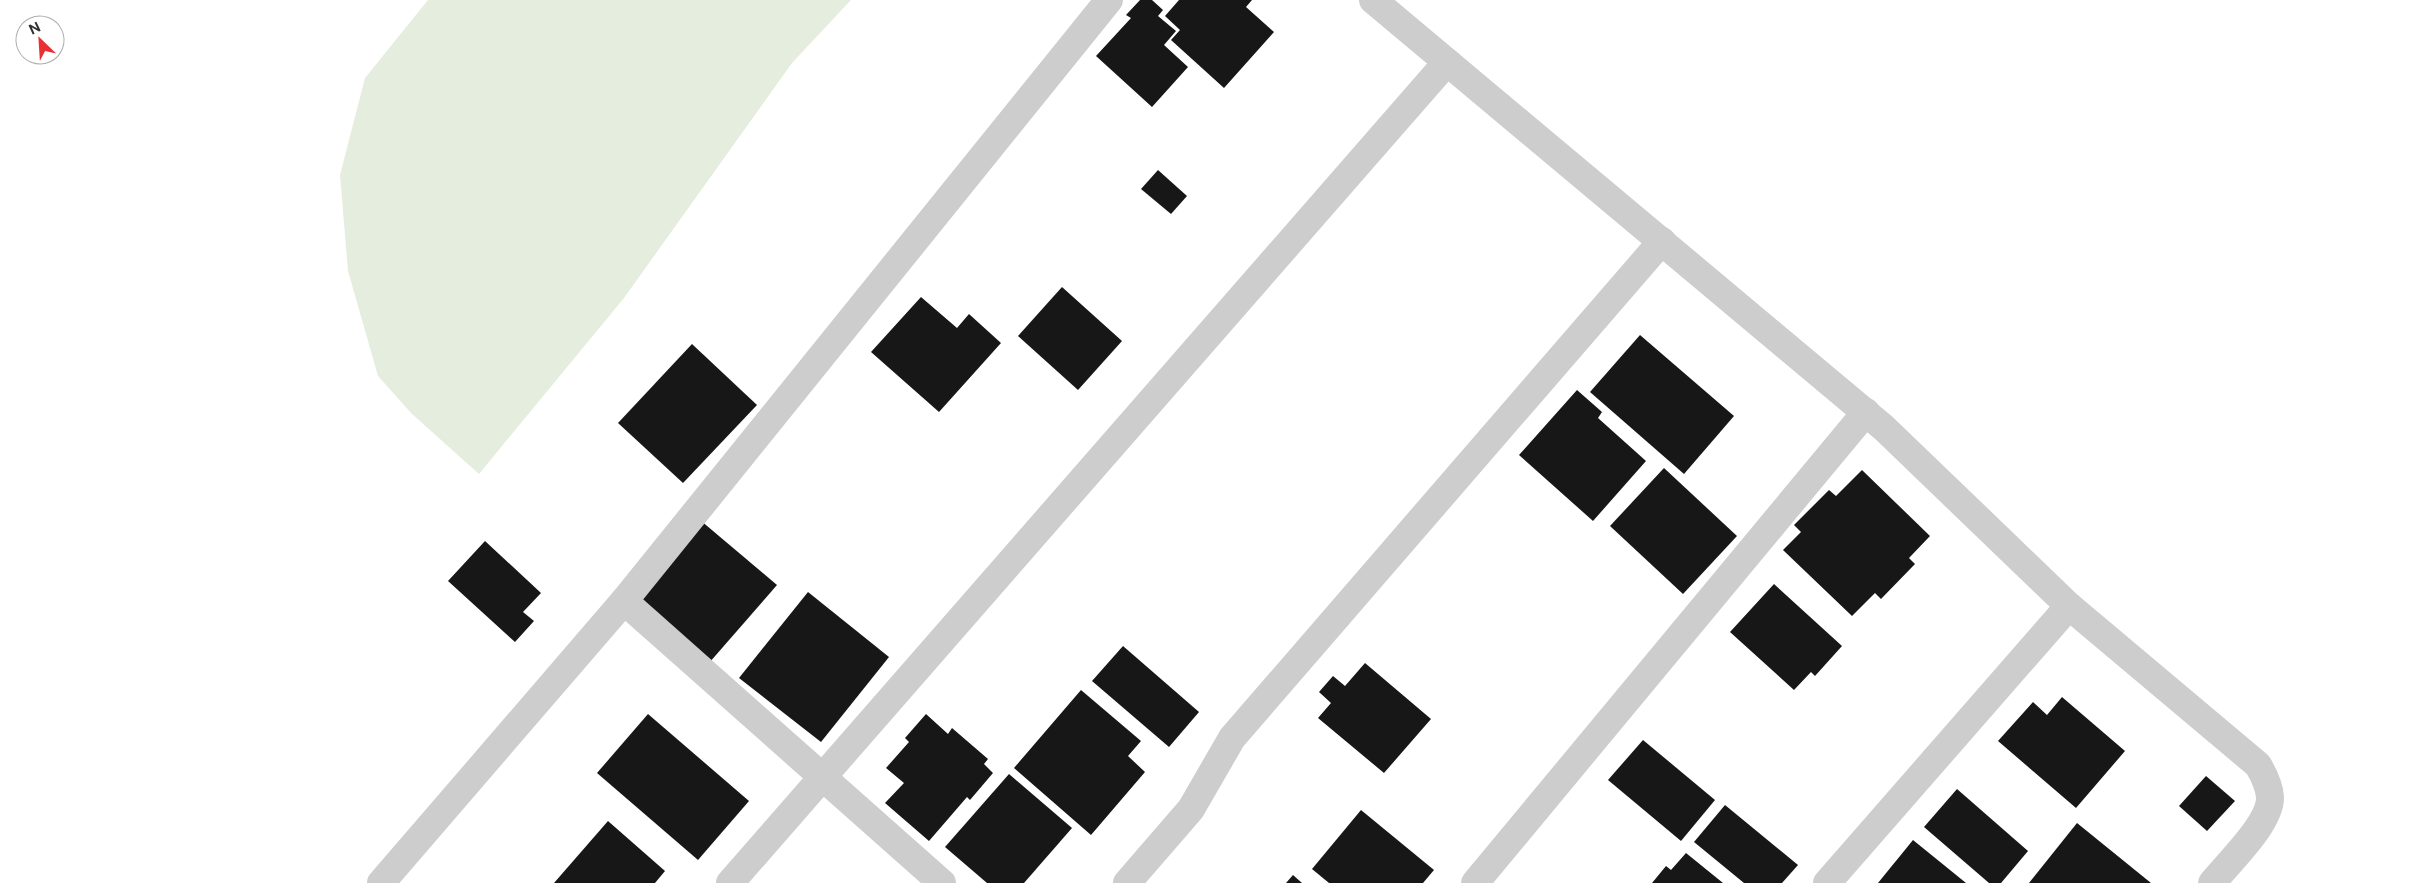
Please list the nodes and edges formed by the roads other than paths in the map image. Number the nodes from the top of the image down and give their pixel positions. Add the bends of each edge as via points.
1 (1109, 0) edge
2 (1373, 0) edge
3 (1447, 62) junction
4 (1662, 241) junction
5 (1866, 412) junction
6 (624, 601) junction
7 (2069, 606) junction
8 (821, 777) junction
9 (381, 883) edge
10 (730, 883) edge
11 (942, 883) edge
12 (1126, 883) edge
13 (1475, 883) edge
14 (1827, 883) edge
15 (2212, 883) edge

1 - 6 street
2 - 3 street
3 - 4 street
3 - 8 street
4 - 5 street
4 - 12 street via 1232,738 1191,809
5 - 7 street
5 - 13 street
6 - 8 street
6 - 9 street
7 - 14 street
7 - 15 street via 2258,765 2266,780 2270,799 2264,821
8 - 10 street
8 - 11 street

